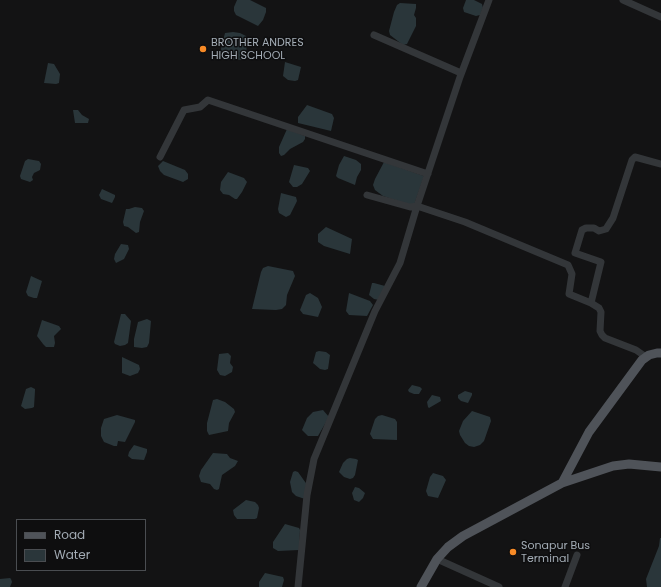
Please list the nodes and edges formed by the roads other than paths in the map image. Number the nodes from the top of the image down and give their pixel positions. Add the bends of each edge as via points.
1 (489, 0) edge
2 (623, 0) edge
3 (661, 17) edge
4 (374, 35) dead end
5 (461, 73) junction
6 (160, 157) dead end
7 (661, 164) edge
8 (428, 174) junction
9 (367, 195) dead end
10 (417, 206) junction
11 (591, 303) junction
12 (661, 353) edge
13 (646, 357) junction
14 (661, 467) edge
15 (562, 483) junction
16 (577, 554) dead end
17 (437, 559) junction
18 (298, 587) edge
19 (421, 587) edge
20 (499, 587) edge
21 (565, 587) edge

1 - 5 street
2 - 3 street
4 - 5 street
5 - 8 street
6 - 8 street via 184,110 200,107 208,100
7 - 11 street via 635,157 613,218 606,229 582,230 575,253 601,262
8 - 10 street
9 - 10 street via 410,207
10 - 11 street via 465,222 568,265 572,274 569,294
10 - 18 street via 400,263 375,312 314,459 307,495
11 - 13 street via 601,312 600,331 605,338 636,350
12 - 13 main road
13 - 15 main road via 589,432
14 - 15 main road via 629,464 613,466
15 - 17 main road via 463,536
16 - 21 street
17 - 19 main road
17 - 20 street

